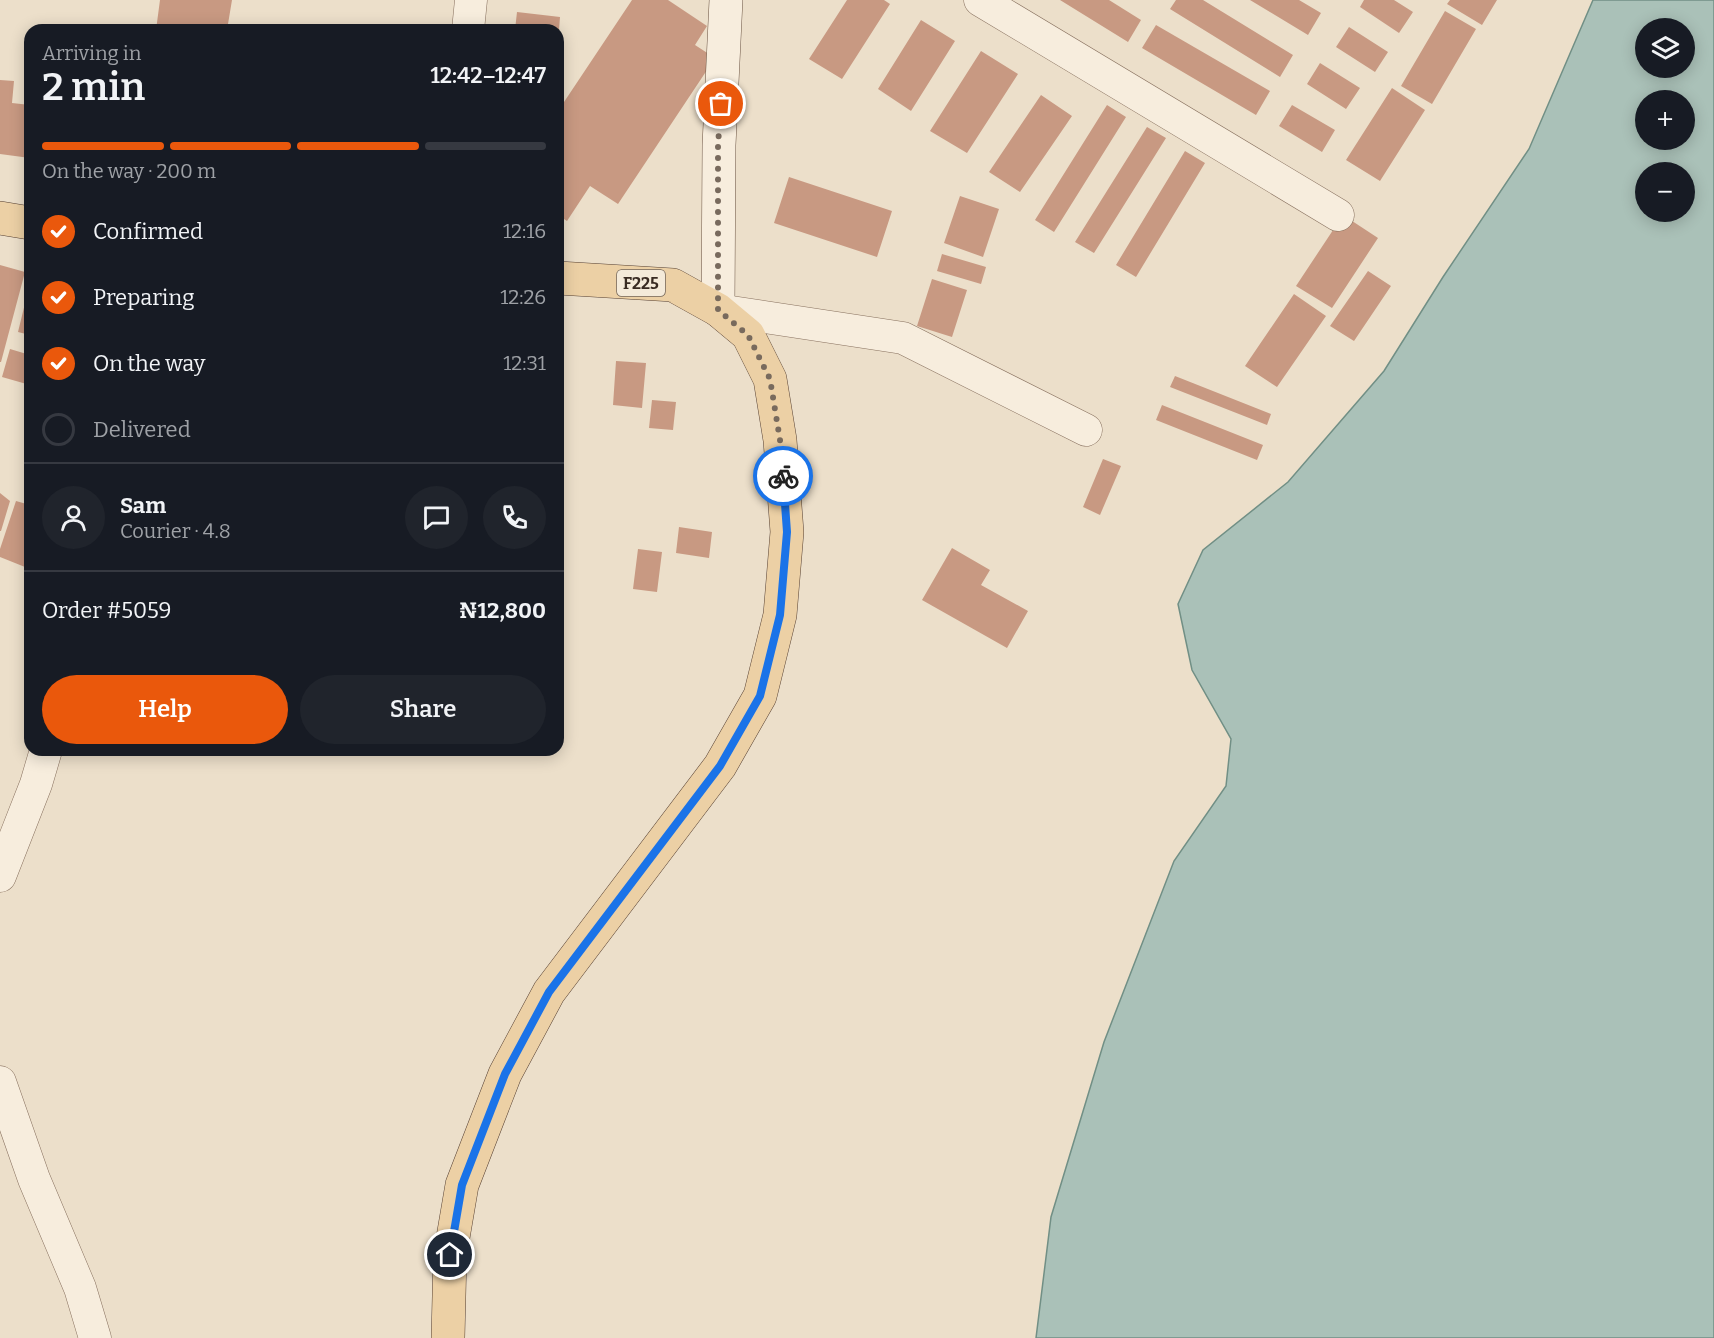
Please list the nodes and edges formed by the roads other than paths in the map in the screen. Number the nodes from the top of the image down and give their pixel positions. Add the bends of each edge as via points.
1 (471, 0) edge
2 (726, 0) edge
3 (980, 0) edge
4 (469, 24) edge
5 (1338, 215) dead end
6 (0, 218) edge
7 (24, 222) edge
8 (564, 278) edge
9 (718, 310) junction
10 (1086, 430) dead end
11 (44, 756) edge
12 (0, 876) edge
13 (0, 1082) edge
14 (95, 1338) edge
15 (448, 1338) edge

1 - 4 street
2 - 9 main road via 718,145
3 - 5 street
6 - 7 main road
8 - 9 main road, F225 via 673,285
9 - 10 street via 903,338
9 - 15 main road, F225 via 748,335 770,379 780,440 787,532 780,615 760,696 720,766 549,992 505,1074 462,1185 450,1255
11 - 12 street
13 - 14 street via 34,1179 80,1288

